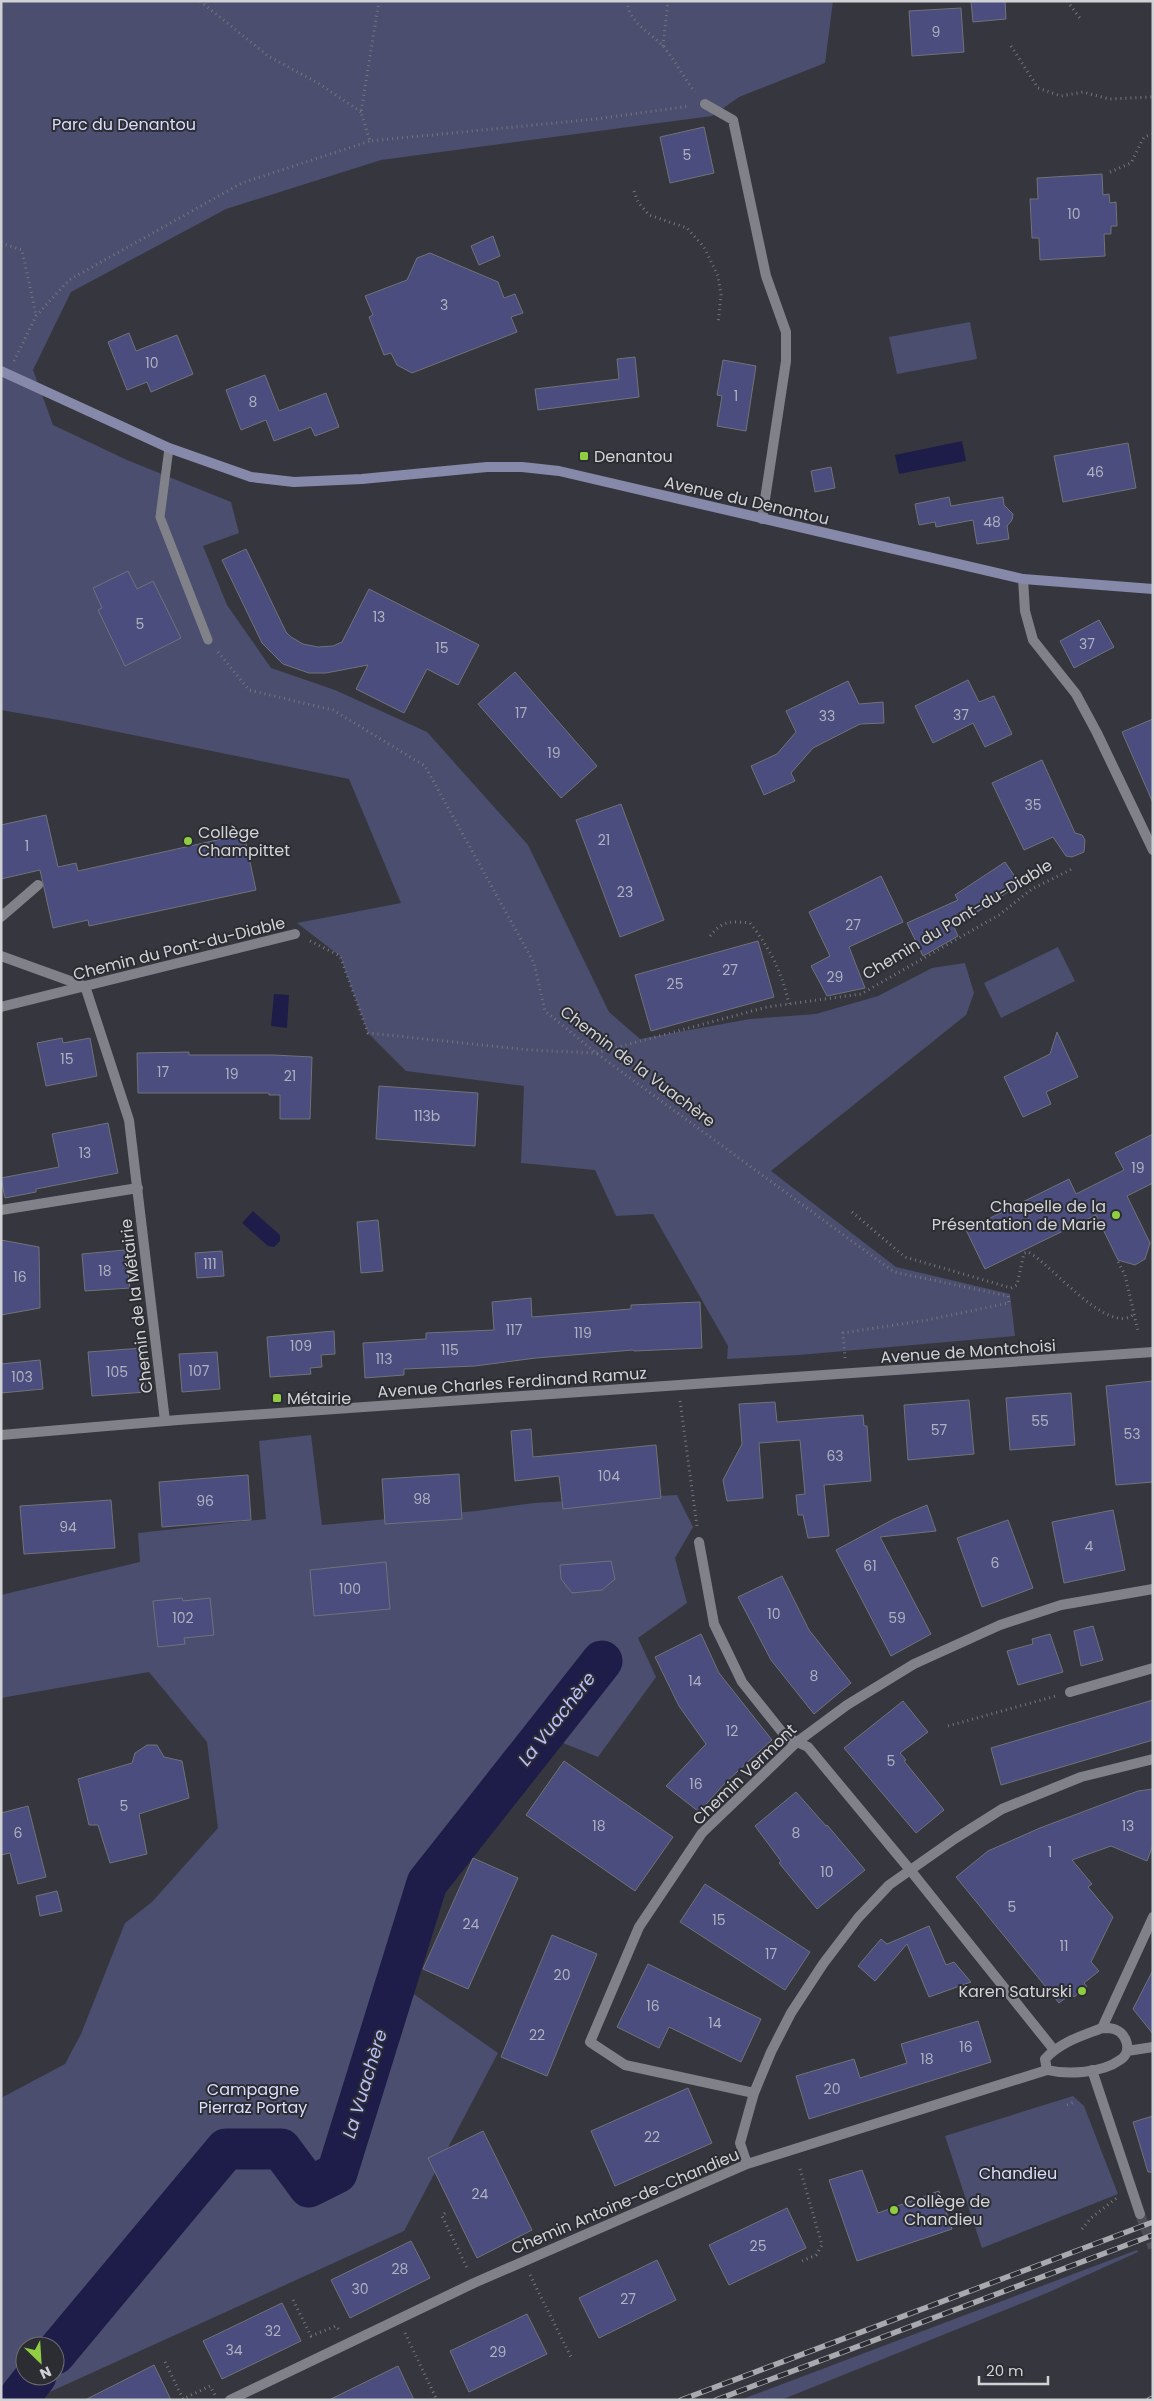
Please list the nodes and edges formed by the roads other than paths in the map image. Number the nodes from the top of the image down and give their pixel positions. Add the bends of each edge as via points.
1 (705, 104) road end
2 (5, 373) edge
3 (169, 448) junction
4 (762, 519) junction
5 (1023, 579) junction
6 (1153, 589) edge
7 (208, 640) road end
8 (1153, 850) edge
9 (38, 885) dead end
10 (1, 917) edge
11 (295, 934) road end
12 (1, 956) edge
13 (85, 986) junction
14 (1, 1007) edge
15 (138, 1188) junction
16 (1, 1210) edge
17 (1153, 1352) edge
18 (785, 1378) joint
19 (165, 1421) junction
20 (1, 1435) edge
21 (699, 1542) road end
22 (1153, 1589) edge
23 (1153, 1668) edge
24 (1070, 1692) road end
25 (797, 1742) junction
26 (1153, 1759) edge
27 (911, 1871) junction
28 (1153, 1917) edge
29 (1102, 2028) junction
30 (1153, 2047) edge
31 (1054, 2050) junction
32 (1127, 2052) junction
33 (1047, 2070) junction
34 (1092, 2070) junction
35 (754, 2093) junction
36 (747, 2164) junction
37 (1140, 2214) tunnel mouth
38 (230, 2400) edge

1 - 4 street via 733,120 766,276 786,332 786,361
2 - 3 main road, Avenue du Denantou
3 - 4 main road, Avenue du Denantou via 251,477 294,482 522,467 561,472
3 - 7 lane via 160,517
4 - 5 main road, Avenue du Denantou
5 - 6 main road, Avenue du Denantou
5 - 8 street via 1025,611 1033,640 1076,694
9 - 10 street
11 - 13 street, Chemin du Pont-du-Diable
12 - 13 street
13 - 14 street, Chemin du Pont-du-Diable
13 - 15 street, Chemin de la Métairie via 129,1120
15 - 16 street
15 - 19 street, Chemin de la Métairie
17 - 18 street, Avenue de Montchoisi
18 - 19 street, Avenue Charles Ferdinand Ramuz
19 - 20 street, Avenue Charles Ferdinand Ramuz
21 - 25 street via 714,1624 742,1682 786,1737
22 - 25 street, Chemin Vermont via 1061,1604 1000,1625 914,1664 847,1705
23 - 24 street
25 - 27 street via 808,1747
25 - 35 street, Chemin Vermont via 702,1833 639,1927 590,2042 625,2065
26 - 27 street via 1081,1777 1002,1809
27 - 31 street
27 - 35 street via 889,1885 858,1918 823,1964 791,2013
28 - 29 street
29 - 31 street
29 - 32 street via 1114,2029 1123,2035
30 - 32 street
31 - 33 street via 1045,2059
32 - 34 street, Chemin Antoine-de-Chandieu via 1122,2060
33 - 34 street, Chemin Antoine-de-Chandieu
33 - 36 street, Chemin Antoine-de-Chandieu
34 - 37 street
35 - 36 street via 740,2143
36 - 38 street, Chemin Antoine-de-Chandieu via 474,2282

